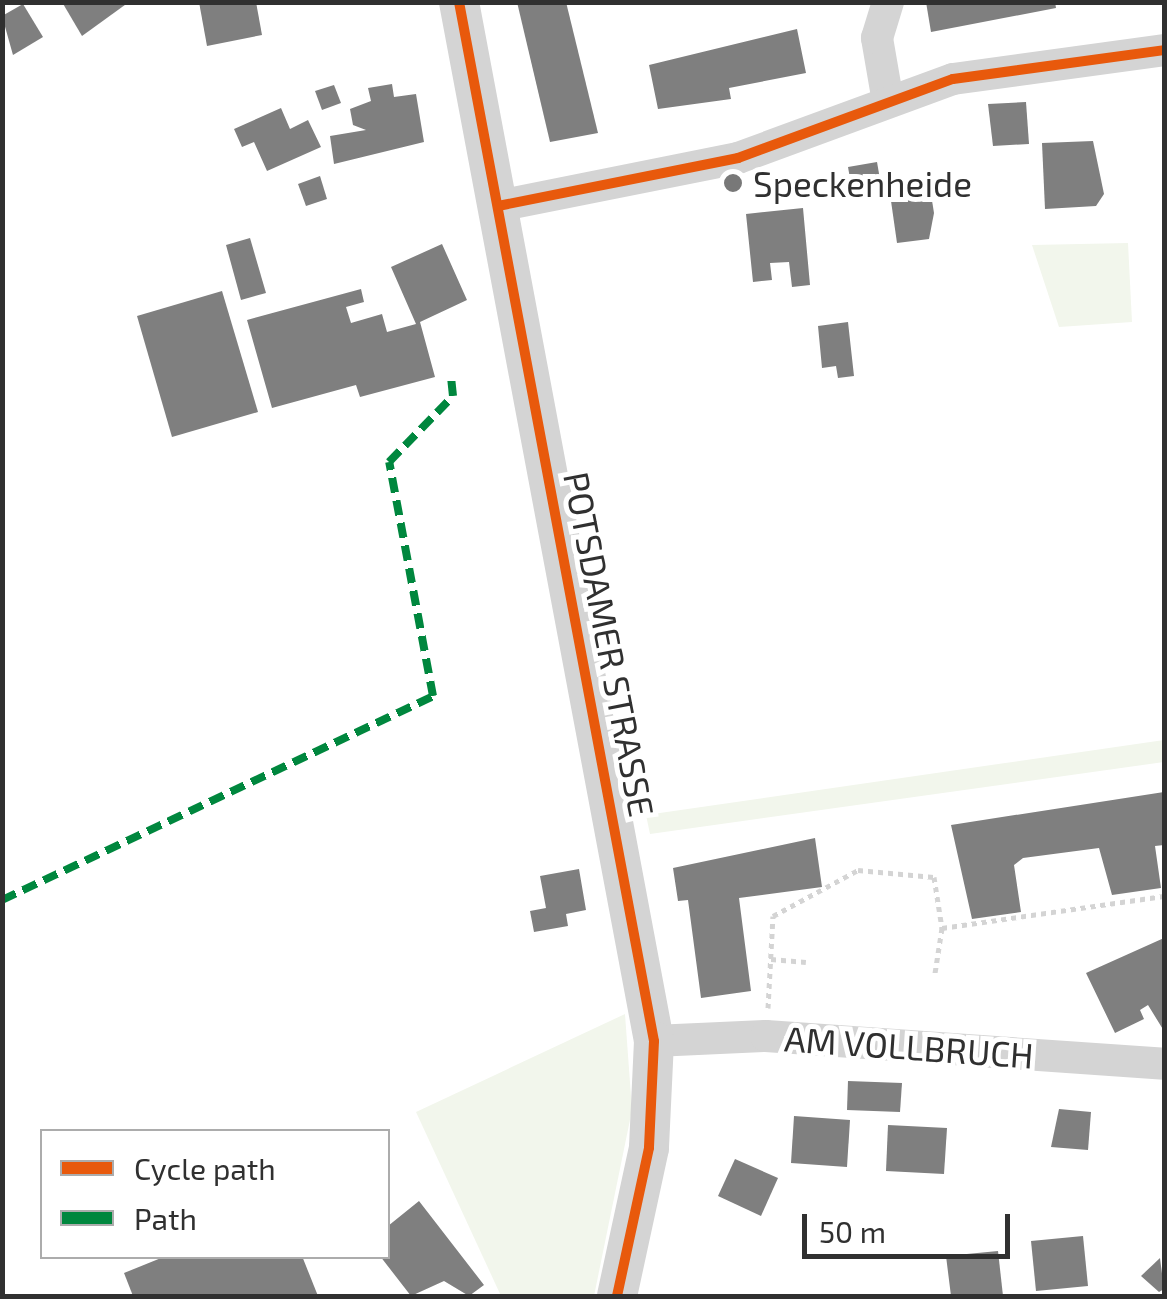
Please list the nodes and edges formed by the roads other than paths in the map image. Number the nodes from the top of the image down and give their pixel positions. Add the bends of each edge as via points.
1 (459, 2) edge
2 (888, 2) edge
3 (1164, 50) edge
4 (888, 96) junction
5 (498, 206) junction
6 (654, 1041) junction
7 (1164, 1064) edge
8 (617, 1296) edge

1 - 5 street, POTSDAMER STRASSE
2 - 4 street via 877,38
3 - 4 street
4 - 5 street via 738,158
5 - 6 street, POTSDAMER STRASSE
6 - 7 street, AM VOLLBRUCH via 766,1036
6 - 8 street, POTSDAMER STRASSE via 649,1148

